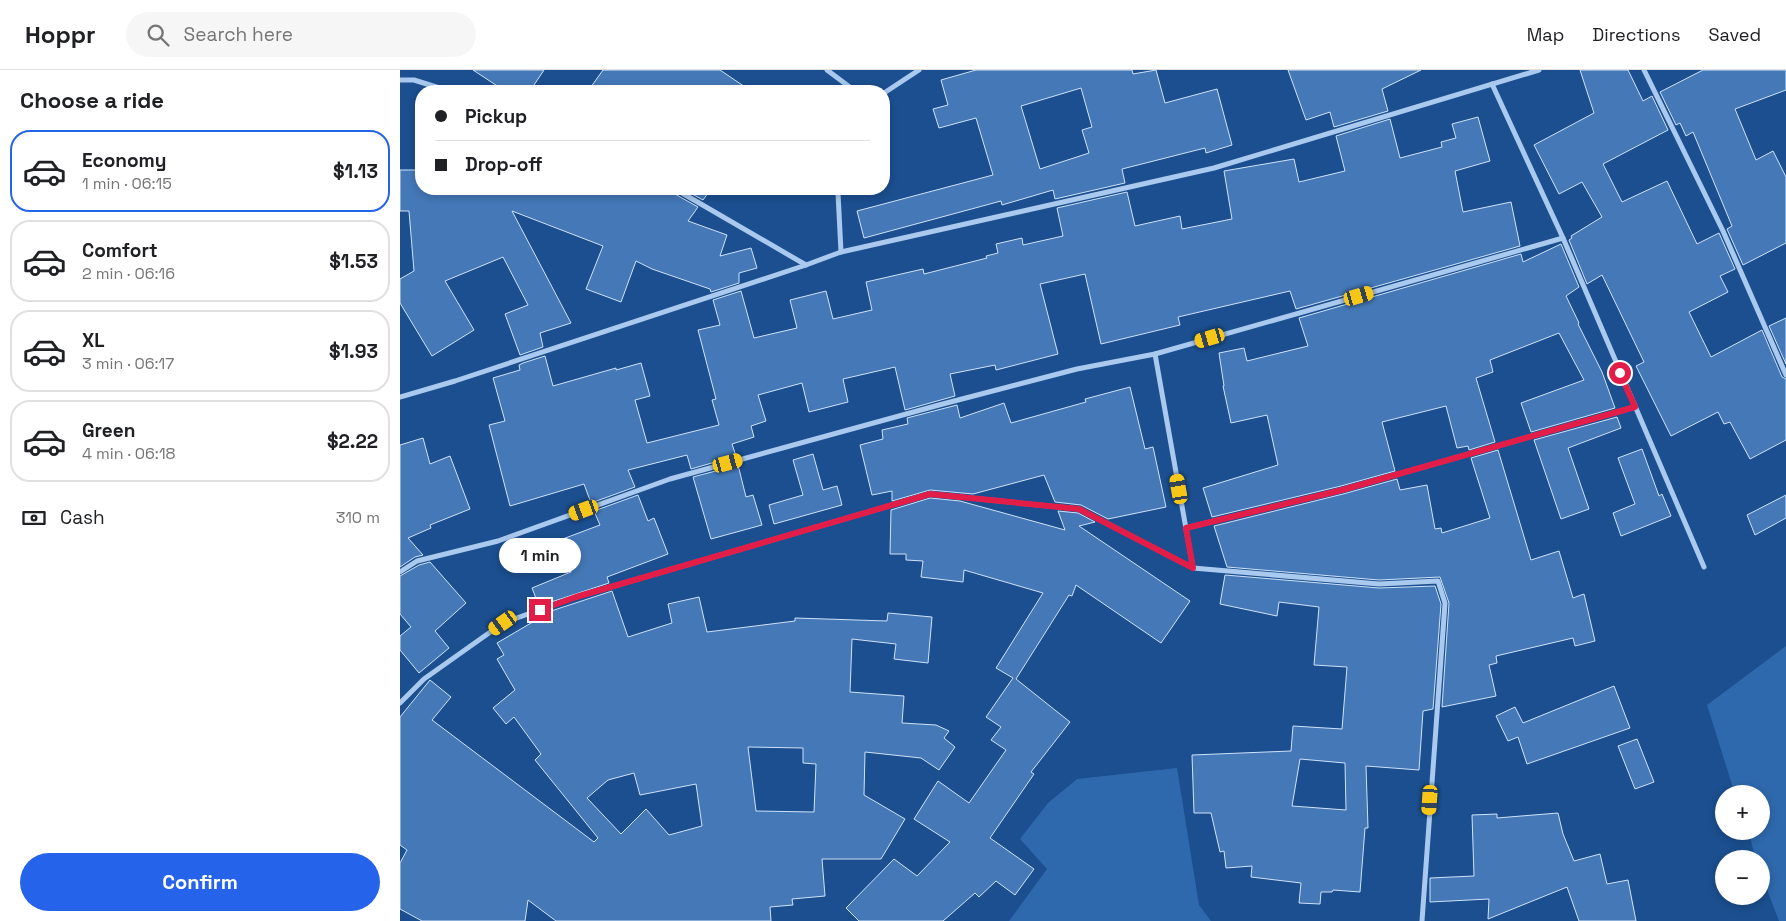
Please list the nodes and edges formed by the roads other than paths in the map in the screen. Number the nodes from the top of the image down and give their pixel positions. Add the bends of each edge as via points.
1 (827, 70) edge
2 (919, 70) edge
3 (1539, 70) edge
4 (1644, 70) edge
5 (400, 80) edge
6 (1492, 84) junction
7 (430, 85) edge
8 (847, 85) edge
9 (890, 89) edge
10 (685, 195) edge
11 (838, 195) edge
12 (1563, 238) junction
13 (841, 252) junction
14 (806, 265) junction
15 (1155, 354) junction
16 (1786, 375) edge
17 (400, 396) edge
18 (1635, 407) junction
19 (1186, 528) junction
20 (1704, 567) dead end
21 (1193, 568) junction
22 (400, 572) edge
23 (400, 703) edge
24 (1422, 921) edge

1 - 8 street
2 - 9 street
3 - 6 street
4 - 16 street via 1722,231
5 - 7 street
6 - 12 street
6 - 13 street via 1214,168
10 - 14 street
11 - 13 street
12 - 15 street
12 - 18 street
13 - 14 street
14 - 17 street via 455,381
15 - 19 street
15 - 22 street via 1077,369 670,479 498,541 417,561
18 - 19 street via 1342,490
18 - 20 street
19 - 21 street
21 - 23 street via 1079,509 930,494 576,597 503,623 424,679
21 - 24 street via 1379,584 1438,581 1445,603

